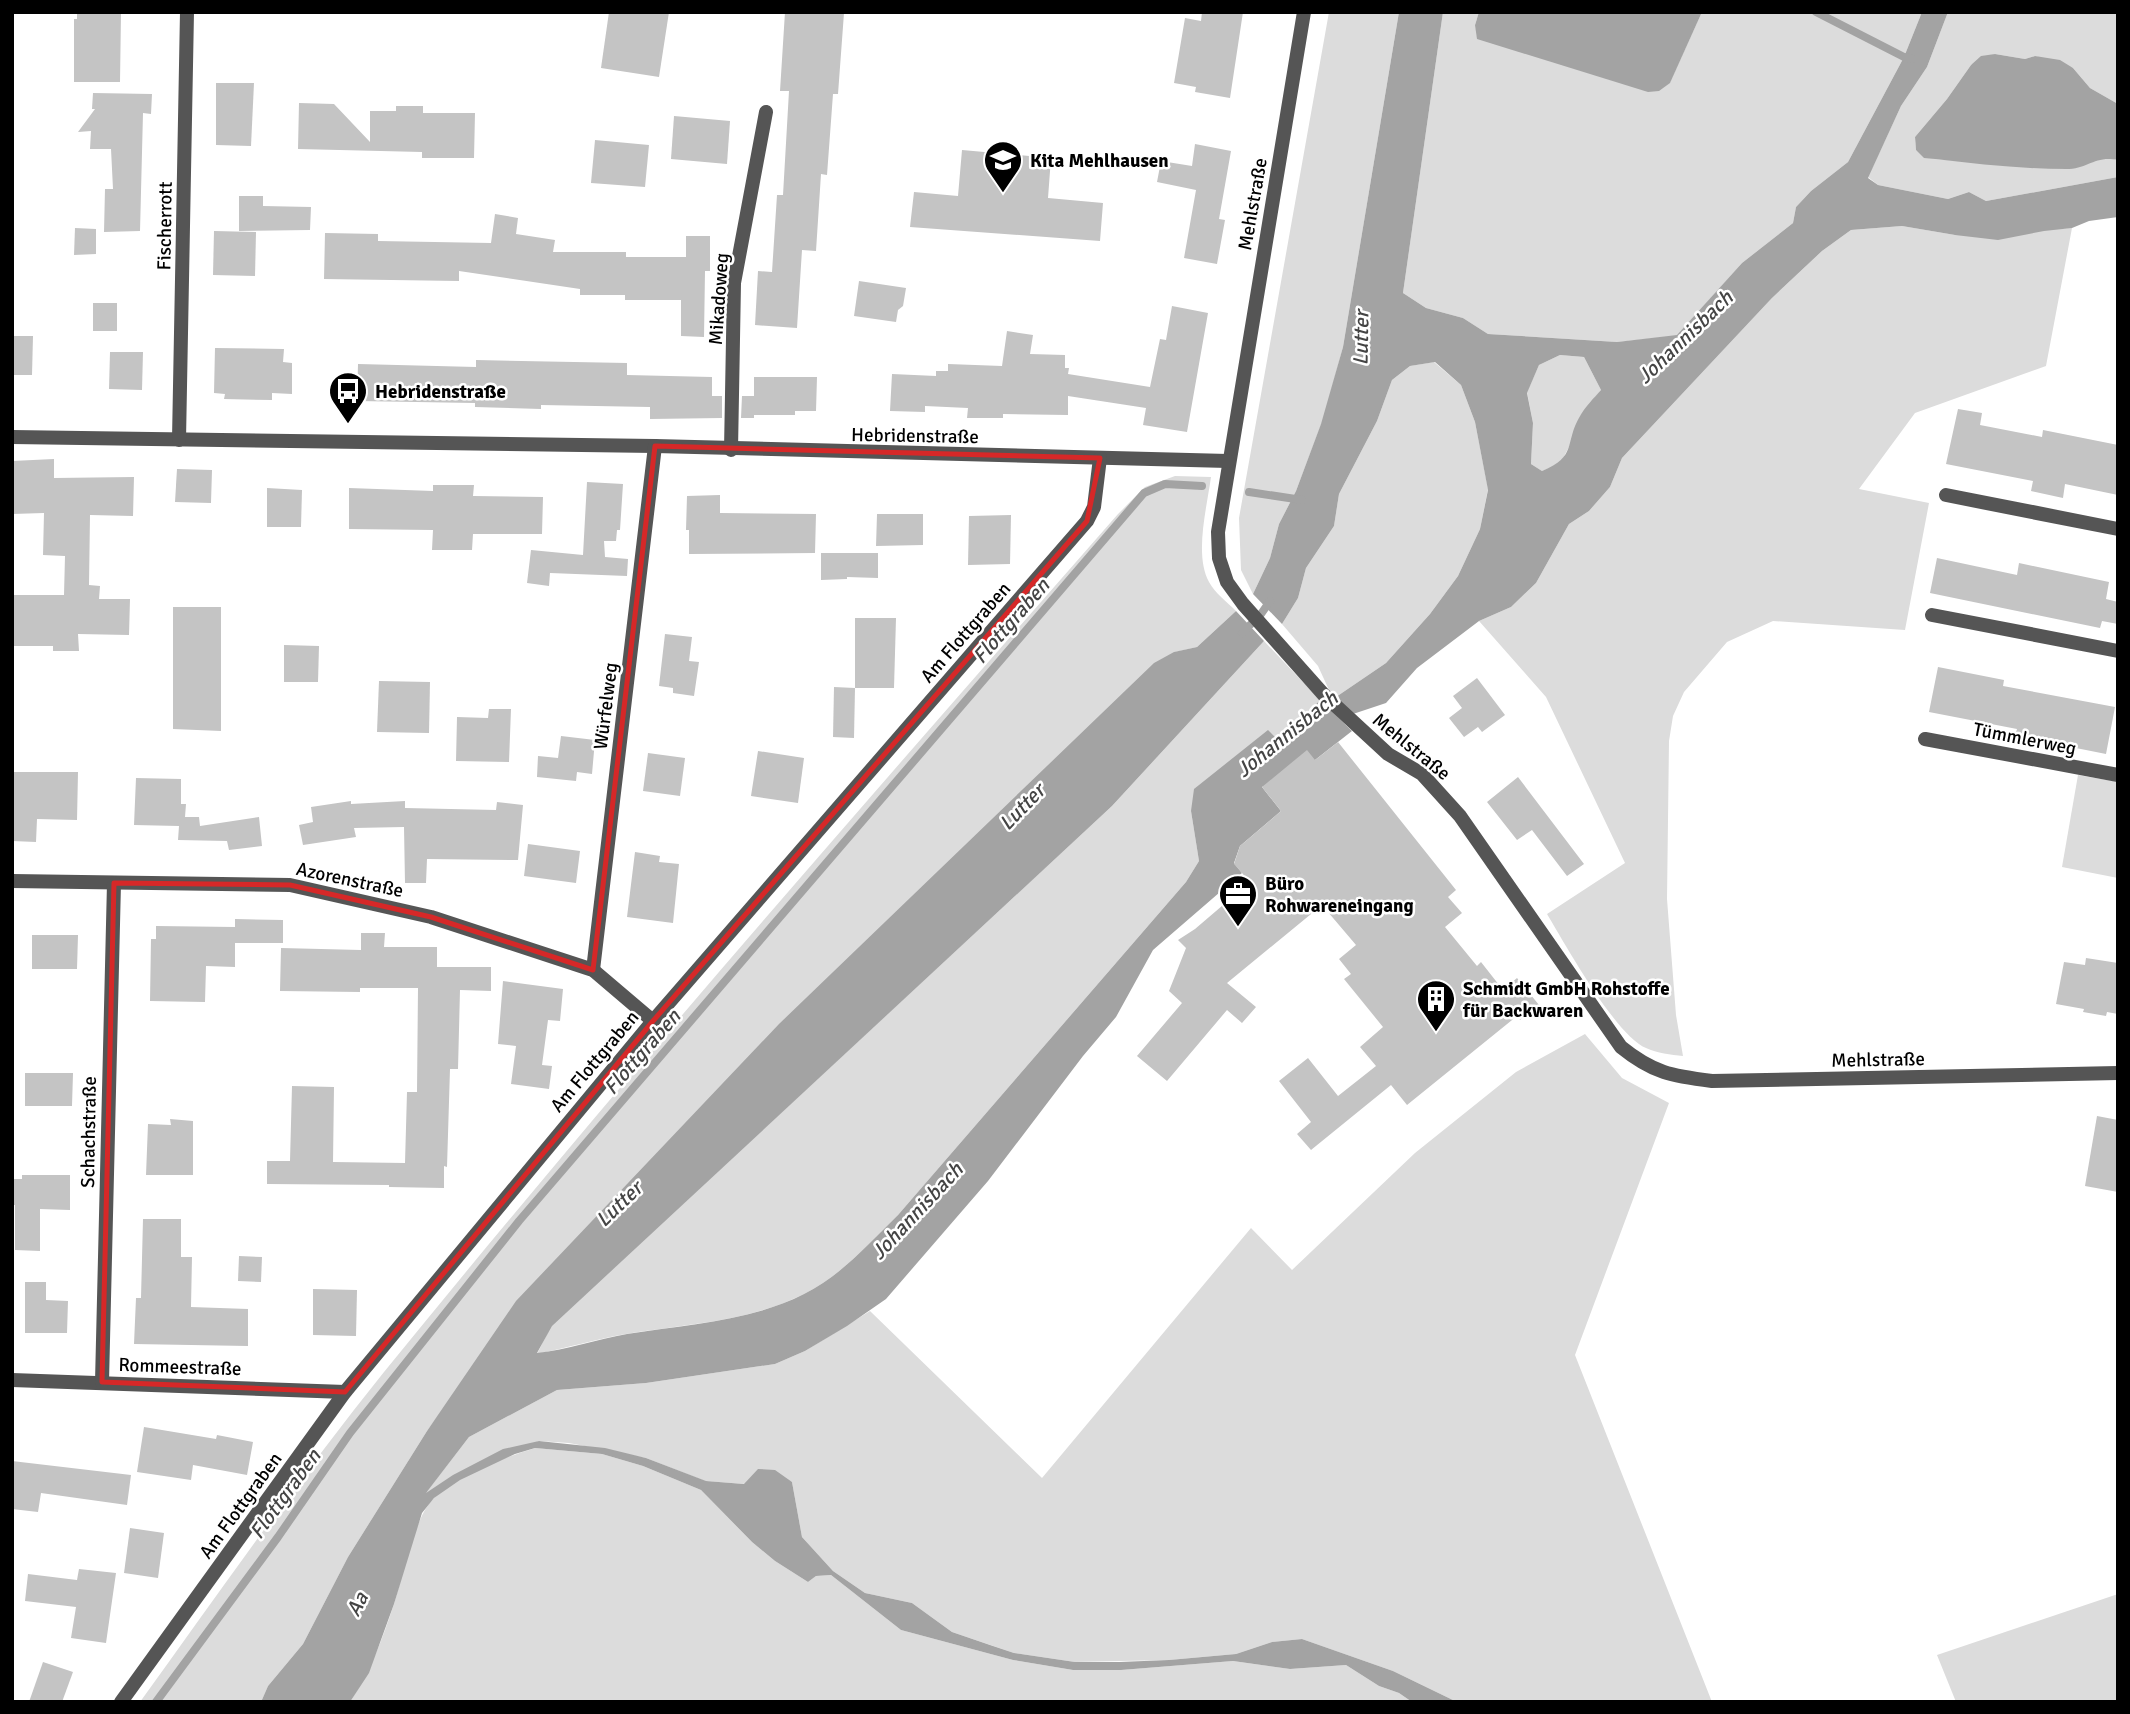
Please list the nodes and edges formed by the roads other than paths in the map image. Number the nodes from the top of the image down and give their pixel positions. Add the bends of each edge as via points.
1 (187, 12) edge
2 (1304, 12) edge
3 (766, 112) dead end
4 (12, 437) edge
5 (179, 440) junction
6 (655, 446) junction
7 (731, 450) junction
8 (1100, 458) junction
9 (1228, 461) junction
10 (1946, 495) dead end
11 (2118, 529) edge
12 (1932, 615) dead end
13 (2118, 651) edge
14 (1925, 739) dead end
15 (2118, 775) edge
16 (12, 881) edge
17 (114, 883) junction
18 (593, 970) junction
19 (653, 1021) junction
20 (2118, 1073) edge
21 (12, 1380) edge
22 (102, 1382) junction
23 (345, 1392) junction
24 (121, 1702) edge

1 - 5 street, Fischerrott
2 - 9 street, Mehlstraße
3 - 7 street, Mikadoweg via 734,283
4 - 5 street, Hebridenstraße
5 - 6 street, Hebridenstraße
6 - 7 street, Hebridenstraße
6 - 18 street, Würfelweg
7 - 8 street, Hebridenstraße
8 - 9 street, Hebridenstraße
8 - 19 street, Am Flottgraben via 1094,507 1087,521
9 - 20 street, Mehlstraße via 1218,532 1219,558 1227,582 1324,695 1388,754 1433,784 1621,1047 1654,1069 1712,1081
10 - 11 street
12 - 13 street
14 - 15 street, Tümmlerweg
16 - 17 street, Azorenstraße
17 - 18 street, Azorenstraße via 290,885 431,917
17 - 22 street, Schachstraße
18 - 19 street, Azorenstraße
19 - 23 street, Am Flottgraben
21 - 22 street, Rommeestraße
22 - 23 street, Rommeestraße
23 - 24 street, Am Flottgraben

